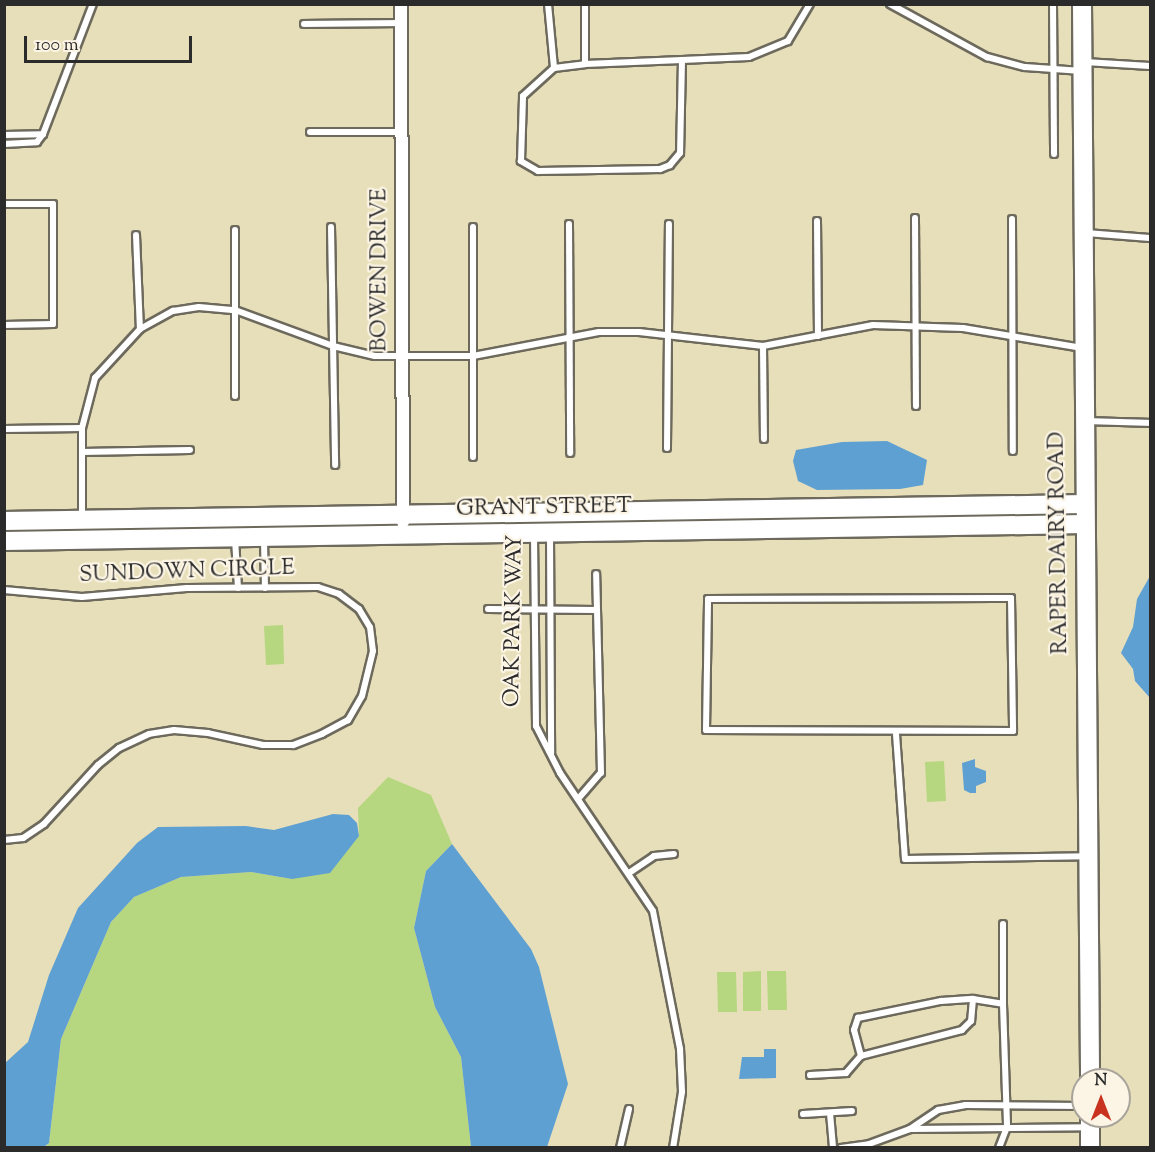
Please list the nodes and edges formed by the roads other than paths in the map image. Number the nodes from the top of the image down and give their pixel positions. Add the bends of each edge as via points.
1 (93, 4) edge
2 (401, 4) edge
3 (548, 4) edge
4 (585, 4) edge
5 (810, 4) edge
6 (890, 4) edge
7 (1053, 4) edge
8 (1082, 4) edge
9 (401, 23) junction
10 (304, 24) dead end
11 (682, 60) junction
12 (585, 64) junction
13 (1150, 66) edge
14 (1083, 67) junction
15 (554, 68) junction
16 (1056, 71) junction
17 (310, 132) dead end
18 (402, 132) junction
19 (43, 134) junction
20 (4, 135) edge
21 (4, 144) edge
22 (1054, 154) dead end
23 (4, 204) edge
24 (915, 218) dead end
25 (1012, 219) dead end
26 (817, 221) dead end
27 (569, 224) dead end
28 (669, 224) dead end
29 (331, 227) dead end
30 (473, 227) dead end
31 (235, 230) dead end
32 (1083, 232) junction
33 (136, 235) dead end
34 (1150, 238) edge
35 (235, 310) junction
36 (4, 325) edge
37 (915, 325) junction
38 (140, 329) junction
39 (569, 336) junction
40 (818, 336) junction
41 (668, 339) junction
42 (1012, 339) junction
43 (333, 346) junction
44 (763, 346) junction
45 (1083, 348) junction
46 (472, 356) junction
47 (402, 357) junction
48 (235, 396) dead end
49 (916, 406) dead end
50 (1083, 421) junction
51 (1150, 423) edge
52 (82, 428) junction
53 (4, 429) edge
54 (765, 439) dead end
55 (667, 448) dead end
56 (190, 450) dead end
57 (1012, 451) dead end
58 (82, 452) junction
59 (570, 453) dead end
60 (473, 457) dead end
61 (334, 465) dead end
62 (1084, 504) junction
63 (541, 513) junction
64 (403, 515) junction
65 (235, 518) junction
66 (264, 518) junction
67 (82, 520) junction
68 (4, 521) edge
69 (1084, 524) junction
70 (542, 533) junction
71 (403, 536) junction
72 (235, 538) junction
73 (264, 538) junction
74 (4, 541) edge
75 (82, 541) junction
76 (596, 574) dead end
77 (238, 588) junction
78 (265, 588) junction
79 (4, 590) edge
80 (488, 609) dead end
81 (533, 609) junction
82 (550, 609) junction
83 (596, 610) junction
84 (896, 734) junction
85 (551, 756) junction
86 (578, 799) junction
87 (4, 840) edge
88 (674, 854) dead end
89 (1088, 856) junction
90 (629, 873) junction
91 (1003, 924) dead end
92 (973, 999) junction
93 (1003, 1004) junction
94 (861, 1056) junction
95 (1090, 1068) edge
96 (810, 1076) dead end
97 (1071, 1106) edge
98 (1007, 1108) junction
99 (629, 1109) dead end
100 (852, 1111) dead end
101 (830, 1113) junction
102 (803, 1114) dead end
103 (1071, 1123) edge
104 (1007, 1127) junction
105 (1090, 1128) edge
106 (910, 1129) junction
107 (673, 1147) edge
108 (620, 1148) edge
109 (682, 1148) edge
110 (833, 1148) edge
111 (841, 1148) edge
112 (999, 1148) edge
113 (1090, 1148) edge

1 - 19 lane
2 - 9 street, BOWEN DRIVE
3 - 15 lane
4 - 12 lane
5 - 11 lane via 788,41 769,51 749,57
6 - 16 lane via 987,57
7 - 16 lane
8 - 14 street, RAPER DAIRY ROAD
9 - 10 lane
9 - 18 street, BOWEN DRIVE
11 - 12 lane
11 - 15 lane via 680,153 660,170 538,171 526,167 521,161 523,96
12 - 15 lane
13 - 14 lane
14 - 16 lane
14 - 32 street, RAPER DAIRY ROAD
16 - 22 lane
17 - 18 lane
18 - 47 street, BOWEN DRIVE
19 - 20 lane
19 - 21 lane via 38,142
23 - 36 lane via 53,204 53,324
24 - 37 lane
25 - 42 lane
26 - 40 lane
27 - 39 lane
28 - 41 lane
29 - 43 lane
30 - 46 lane
31 - 35 lane
32 - 34 lane
32 - 45 street, RAPER DAIRY ROAD
33 - 38 lane
35 - 38 lane via 200,307 173,311
35 - 43 lane
35 - 48 lane
37 - 40 lane via 873,325
37 - 42 lane via 963,328
37 - 49 lane
38 - 52 lane via 95,378
39 - 41 lane via 639,332
39 - 46 lane
39 - 59 lane
40 - 44 lane
41 - 44 lane
41 - 55 lane
42 - 45 lane
42 - 57 lane
43 - 47 lane via 375,356
43 - 61 lane
44 - 54 lane
45 - 50 street, RAPER DAIRY ROAD
46 - 47 lane
46 - 60 lane
47 - 64 street, BOWEN DRIVE
50 - 51 lane
50 - 62 street, RAPER DAIRY ROAD
52 - 53 lane
52 - 58 lane
56 - 58 lane
58 - 67 lane
62 - 63 street, GRANT STREET
62 - 69 street, RAPER DAIRY ROAD
63 - 64 street, GRANT STREET
63 - 70 street, OAK PARK WAY
64 - 66 street, GRANT STREET
64 - 71 street, BOWEN DRIVE
65 - 66 street, GRANT STREET
65 - 67 street, GRANT STREET
65 - 72 street
66 - 73 street
67 - 68 street, GRANT STREET
67 - 75 street
69 - 70 street, GRANT STREET
69 - 89 street, RAPER DAIRY ROAD
70 - 71 street, GRANT STREET
70 - 81 lane, OAK PARK WAY
70 - 82 lane, OAK PARK WAY
71 - 73 street, GRANT STREET
72 - 73 street, GRANT STREET
72 - 75 street, GRANT STREET
72 - 77 lane
73 - 78 lane
74 - 75 street, GRANT STREET
76 - 83 lane
77 - 78 lane, SUNDOWN CIRCLE
77 - 79 lane, SUNDOWN CIRCLE via 82,597
78 - 87 lane, SUNDOWN CIRCLE via 318,587 339,594 359,609 370,627 373,651 362,696 348,720 293,745 263,745 174,730 149,734 119,748 98,765 44,824 23,838
80 - 81 lane
81 - 82 lane
81 - 85 lane, OAK PARK WAY via 536,726
82 - 83 lane
82 - 85 lane, OAK PARK WAY
83 - 86 lane via 601,773
84 - 84 lane via 706,730 708,599 1011,598 1013,731
84 - 89 lane via 905,859
85 - 86 lane, OAK PARK WAY
86 - 90 lane, OAK PARK WAY
88 - 90 lane via 654,856
89 - 95 street, RAPER DAIRY ROAD
90 - 107 lane, OAK PARK WAY via 653,911 680,1049 682,1092
91 - 93 lane
92 - 93 lane
92 - 94 lane via 971,1021 962,1030
92 - 94 lane via 941,1001 858,1018 854,1030
93 - 98 lane
94 - 96 lane via 846,1073
97 - 98 lane
98 - 104 lane
98 - 106 lane via 965,1105 938,1110
99 - 108 lane
100 - 101 lane
101 - 102 lane
101 - 110 lane
103 - 104 lane
104 - 106 lane
104 - 112 lane
105 - 113 street
106 - 111 lane via 869,1144
107 - 109 lane

